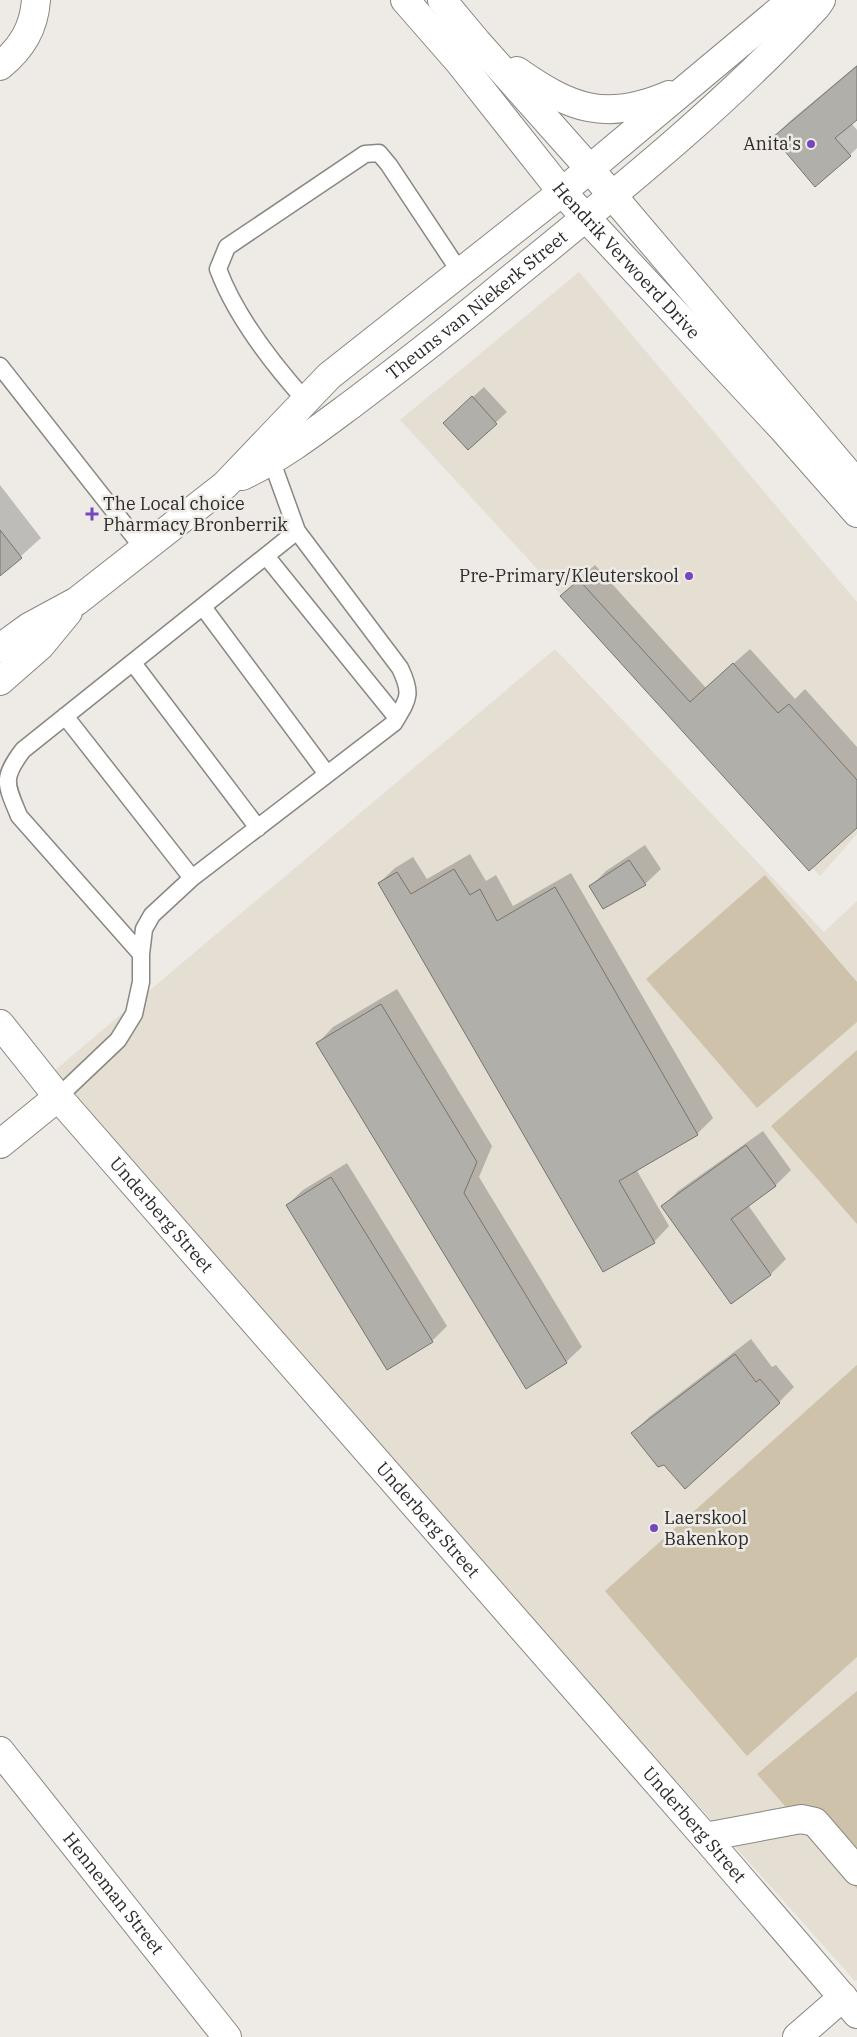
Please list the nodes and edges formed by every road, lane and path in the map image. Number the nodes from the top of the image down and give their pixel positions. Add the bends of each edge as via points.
1 (36, 0) edge
2 (406, 0) edge
3 (442, 0) edge
4 (792, 0) edge
5 (821, 0) edge
6 (477, 42) junction
7 (0, 66) edge
8 (690, 86) junction
9 (589, 168) junction
10 (562, 192) junction
11 (612, 195) junction
12 (585, 218) junction
13 (460, 272) junction
14 (0, 366) edge
15 (305, 400) junction
16 (272, 462) junction
17 (857, 484) edge
18 (225, 485) junction
19 (857, 513) edge
20 (297, 532) junction
21 (143, 548) junction
22 (266, 556) junction
23 (77, 601) junction
24 (203, 607) junction
25 (0, 648) edge
26 (133, 662) junction
27 (0, 681) edge
28 (65, 716) junction
29 (397, 718) junction
30 (328, 774) junction
31 (258, 828) junction
32 (192, 878) junction
33 (141, 954) junction
34 (0, 1024) edge
35 (58, 1097) junction
36 (0, 1144) edge
37 (0, 1751) edge
38 (705, 1837) junction
39 (857, 1872) edge
40 (850, 2006) edge
41 (227, 2037) edge
42 (797, 2037) edge

1 - 7 street via 27,36
2 - 10 street, Hendrik Verwoerd Drive
3 - 6 street, Hendrik Verwoerd Drive
4 - 8 street, Theuns van Niekerk Street
5 - 11 street, Theuns van Niekerk Street via 768,58
6 - 8 street via 555,96 600,110 645,105
6 - 9 street, Hendrik Verwoerd Drive
8 - 9 street, Theuns van Niekerk Street
9 - 10 street, Theuns van Niekerk Street
9 - 11 street, Hendrik Verwoerd Drive
10 - 12 street, Hendrik Verwoerd Drive
10 - 13 street, Theuns van Niekerk Street
11 - 12 street, Theuns van Niekerk Street
11 - 17 street, Hendrik Verwoerd Drive
12 - 16 street, Theuns van Niekerk Street via 428,347
12 - 19 street, Hendrik Verwoerd Drive via 783,429
13 - 15 street, Theuns van Niekerk Street via 329,376
13 - 15 lane via 379,153 365,154 227,247 218,269 226,291 278,370
14 - 21 lane
15 - 18 street, Theuns van Niekerk Street
16 - 18 street, Theuns van Niekerk Street
16 - 20 lane
18 - 21 street, Theuns van Niekerk Street
20 - 22 lane
20 - 29 lane via 400,668 408,685 408,694
21 - 23 street, Theuns van Niekerk Street
22 - 24 lane
22 - 29 lane
23 - 25 street, Theuns van Niekerk Street via 29,627
23 - 27 street, Theuns van Niekerk Street via 40,646
24 - 26 lane
24 - 30 lane
26 - 28 lane
26 - 31 lane
28 - 32 lane
28 - 33 lane via 23,750 9,768 8,789 19,816
29 - 30 lane via 394,724
30 - 31 lane
31 - 32 lane
32 - 33 lane via 152,915 144,929
33 - 35 lane via 141,982 134,1014 118,1040
34 - 35 street, Underberg Street
35 - 36 street
35 - 38 street, Underberg Street
37 - 41 street, Henneman Street
38 - 39 street via 800,1819 815,1822
38 - 40 street, Underberg Street
40 - 42 street

